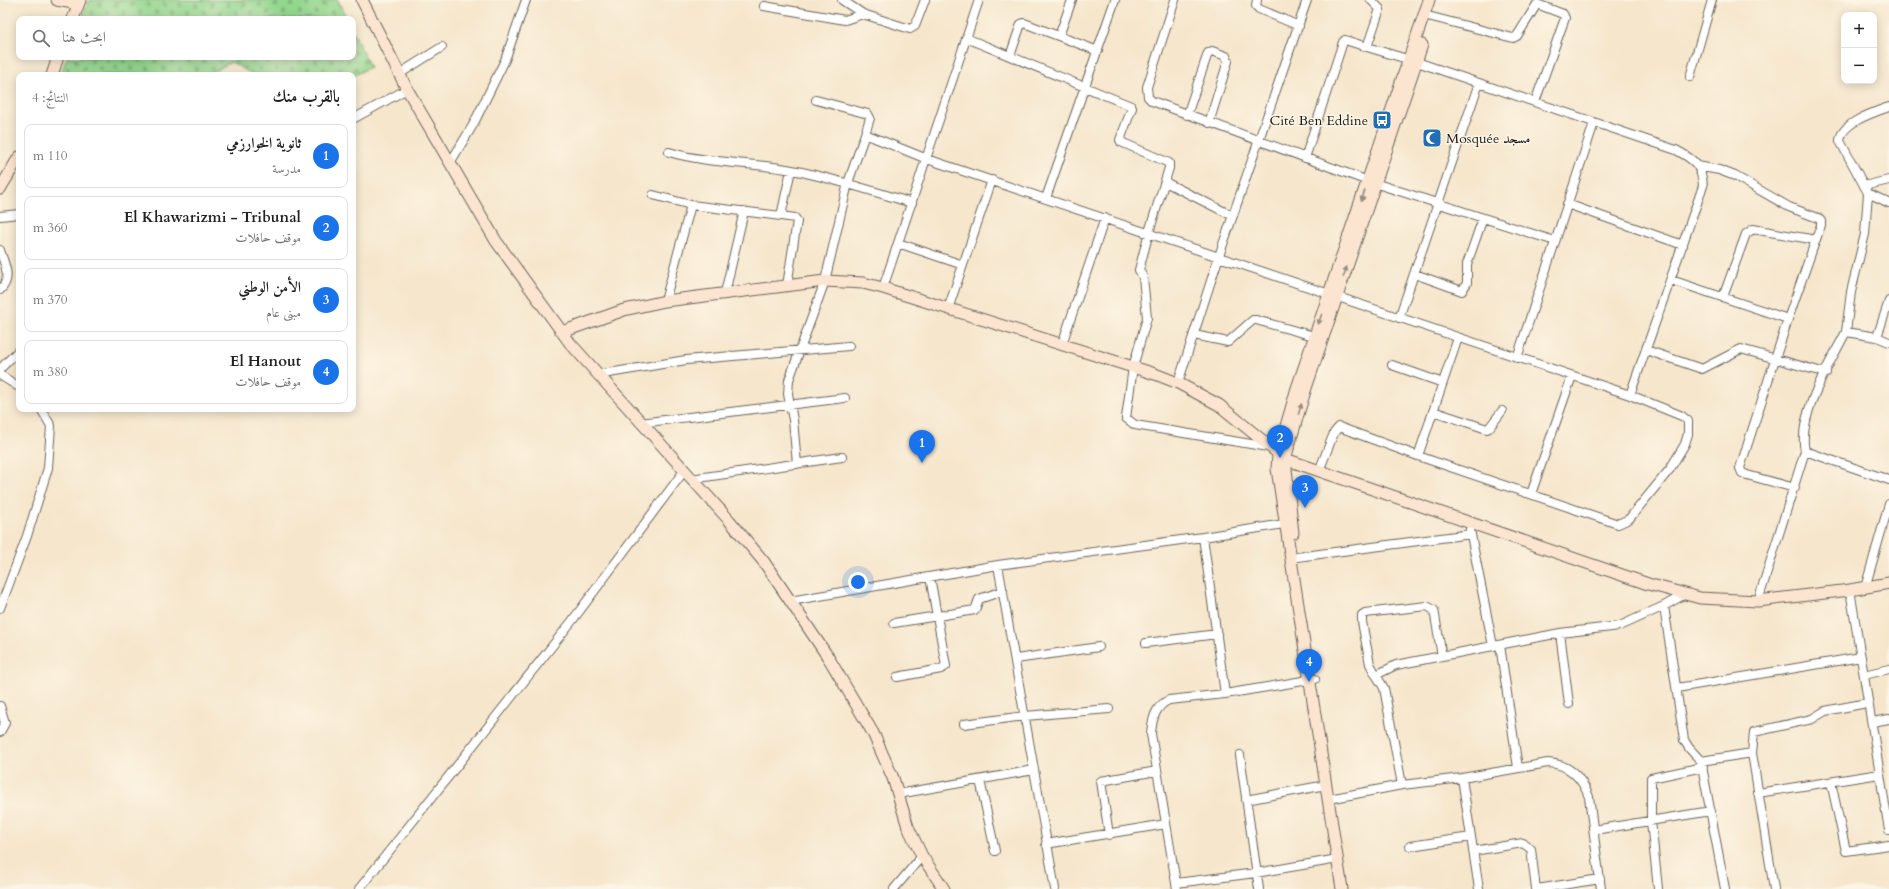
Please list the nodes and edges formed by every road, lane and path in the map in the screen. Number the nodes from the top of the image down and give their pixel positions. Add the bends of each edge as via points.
1 (57, 0) edge
2 (362, 0) edge
3 (526, 0) edge
4 (842, 0) edge
5 (925, 0) edge
6 (979, 0) edge
7 (1072, 0) edge
8 (1115, 0) edge
9 (1175, 0) edge
10 (1257, 0) edge
11 (1307, 0) edge
12 (1371, 0) edge
13 (1429, 0) edge
14 (1437, 0) edge
15 (1712, 0) edge
16 (79, 2) edge
17 (764, 6) dead end
18 (863, 14) junction
19 (74, 16) edge
20 (1428, 16) junction
21 (1299, 26) junction
22 (1059, 36) junction
23 (966, 38) junction
24 (442, 47) dead end
25 (1367, 47) junction
26 (1098, 50) junction
27 (1010, 56) junction
28 (57, 60) edge
29 (1413, 60) junction
30 (53, 72) edge
31 (399, 74) junction
32 (1690, 77) dead end
33 (1479, 83) junction
34 (1085, 87) junction
35 (407, 89) junction
36 (816, 100) dead end
37 (1535, 102) junction
38 (1889, 107) edge
39 (1187, 115) junction
40 (356, 117) edge
41 (1209, 123) junction
42 (1594, 123) junction
43 (865, 134) junction
44 (1259, 142) junction
45 (669, 152) dead end
46 (927, 158) junction
47 (1305, 158) junction
48 (16, 162) edge
49 (450, 163) junction
50 (1697, 166) junction
51 (791, 170) junction
52 (992, 180) junction
53 (1889, 180) edge
54 (1165, 182) junction
55 (1372, 182) junction
56 (848, 183) junction
57 (0, 189) edge
58 (1866, 190) junction
59 (653, 195) dead end
60 (1046, 198) junction
61 (912, 203) junction
62 (1889, 203) edge
63 (1439, 204) junction
64 (1567, 204) junction
65 (690, 205) junction
66 (744, 211) junction
67 (16, 214) edge
68 (0, 216) edge
69 (781, 216) junction
70 (1233, 216) junction
71 (1105, 218) junction
72 (1483, 218) junction
73 (1149, 232) junction
74 (1816, 240) junction
75 (1555, 241) junction
76 (898, 243) junction
77 (1683, 245) junction
78 (0, 250) edge
79 (1219, 256) junction
80 (963, 265) junction
81 (1415, 274) junction
82 (1671, 280) junction
83 (825, 281) junction
84 (787, 286) junction
85 (883, 288) junction
86 (0, 290) edge
87 (725, 293) junction
88 (1333, 294) junction
89 (1723, 297) junction
90 (665, 300) junction
91 (1889, 301) edge
92 (948, 309) junction
93 (1399, 318) junction
94 (1788, 319) junction
95 (562, 332) junction
96 (1846, 332) junction
97 (1194, 335) junction
98 (1314, 336) junction
99 (1877, 337) junction
100 (1458, 338) junction
101 (1889, 342) edge
102 (1062, 344) junction
103 (849, 346) dead end
104 (800, 350) junction
105 (1646, 350) junction
106 (16, 353) edge
107 (1517, 358) junction
108 (1775, 358) junction
109 (1392, 365) dead end
110 (1133, 367) junction
111 (0, 369) edge
112 (1826, 373) junction
113 (0, 375) edge
114 (597, 375) junction
115 (1572, 376) junction
116 (1442, 383) junction
117 (1178, 384) junction
118 (16, 385) edge
119 (1630, 395) junction
120 (845, 398) dead end
121 (790, 405) junction
122 (1433, 410) junction
123 (1502, 411) dead end
124 (43, 412) edge
125 (640, 423) junction
126 (1269, 447) junction
127 (1805, 451) junction
128 (1418, 456) junction
129 (842, 457) dead end
130 (1282, 457) junction
131 (797, 464) junction
132 (1319, 471) junction
133 (688, 475) junction
134 (1889, 480) edge
135 (1795, 488) junction
136 (1531, 494) junction
137 (1889, 504) edge
138 (1284, 524) junction
139 (1470, 528) junction
140 (1203, 537) junction
141 (1297, 557) junction
142 (998, 565) junction
143 (930, 577) junction
144 (1889, 583) edge
145 (1866, 588) junction
146 (1850, 590) junction
147 (1003, 591) junction
148 (1685, 594) junction
149 (790, 601) junction
150 (1758, 601) junction
151 (1664, 606) junction
152 (0, 608) edge
153 (937, 616) junction
154 (894, 624) dead end
155 (1560, 633) junction
156 (1217, 634) junction
157 (1146, 643) dead end
158 (1496, 646) junction
159 (1098, 647) dead end
160 (1442, 656) junction
161 (1861, 657) junction
162 (1016, 659) junction
163 (1889, 669) edge
164 (1376, 675) junction
165 (1864, 675) junction
166 (897, 677) dead end
167 (1312, 679) junction
168 (1676, 688) junction
169 (1225, 694) junction
170 (1867, 703) junction
171 (1569, 704) dead end
172 (0, 706) edge
173 (1109, 709) dead end
174 (1025, 716) junction
175 (1889, 719) edge
176 (1872, 722) junction
177 (964, 724) dead end
178 (0, 732) edge
179 (1752, 753) junction
180 (1240, 755) dead end
181 (1702, 764) junction
182 (1518, 768) junction
183 (1034, 770) junction
184 (1157, 771) junction
185 (1880, 774) junction
186 (1462, 778) junction
187 (980, 780) junction
188 (1831, 782) junction
189 (1326, 785) junction
190 (1402, 785) junction
191 (1758, 793) junction
192 (898, 794) junction
193 (1332, 799) junction
194 (1246, 800) junction
195 (1711, 811) junction
196 (1651, 821) junction
197 (1166, 824) junction
198 (1594, 830) junction
199 (1889, 830) edge
200 (1109, 835) junction
201 (1471, 837) junction
202 (1046, 844) junction
203 (1889, 845) edge
204 (1410, 846) dead end
205 (995, 851) dead end
206 (1473, 851) junction
207 (922, 856) junction
208 (1338, 859) junction
209 (1256, 873) junction
210 (1600, 879) junction
211 (1176, 886) edge
212 (359, 889) edge
213 (894, 889) edge
214 (944, 889) edge
215 (1055, 889) edge
216 (1259, 889) edge
217 (1342, 889) edge
218 (1349, 889) edge
219 (1479, 889) edge
220 (1536, 889) edge
221 (1602, 889) edge
222 (1658, 889) edge
223 (1725, 889) edge
224 (1774, 889) edge

1 - 16 main road
2 - 31 main road
3 - 49 street via 505,60 473,125
4 - 18 street
5 - 18 street via 913,29
6 - 23 street
7 - 22 street
8 - 26 street
9 - 39 street via 1147,92 1152,101
10 - 21 street via 1256,6 1259,9
11 - 21 street
12 - 25 street via 1380,9
13 - 20 main road
14 - 20 main road
15 - 32 street
16 - 19 main road
17 - 18 street via 845,20
20 - 29 main road
20 - 37 street via 1513,38 1517,36 1537,4 1565,16
21 - 44 street
22 - 26 street
22 - 27 street via 1021,24
23 - 27 street
23 - 46 street
24 - 31 street
25 - 29 street
25 - 47 street via 1345,40 1342,42
26 - 34 street
27 - 34 street
28 - 30 main road
29 - 33 street
29 - 55 main road
31 - 35 main road
33 - 37 street
33 - 63 street
34 - 54 street via 1131,106 1120,140 1169,163
34 - 60 street
35 - 40 street
35 - 49 main road
36 - 43 street via 868,114 870,118
37 - 42 street
38 - 58 street via 1868,114 1846,128 1840,136 1840,141
39 - 41 street
39 - 41 street via 1208,53 1212,51 1226,56 1228,61
41 - 44 street
42 - 50 street via 1676,150 1695,161
42 - 64 street
43 - 46 street
43 - 56 street
44 - 47 street
44 - 70 street
45 - 51 street via 688,158
46 - 52 street
46 - 61 street
47 - 55 street
48 - 57 main road
49 - 95 main road via 496,241
50 - 74 street via 1735,176 1789,207 1818,218 1821,225
50 - 77 street via 1703,186
51 - 56 street
51 - 69 street
52 - 60 street
52 - 80 street
53 - 58 street
54 - 70 street
54 - 73 street
55 - 63 street
55 - 88 main road
56 - 61 street
56 - 83 street
58 - 62 street
58 - 96 street via 1866,234 1851,292
59 - 65 street
60 - 71 street
61 - 76 street
63 - 72 street
63 - 81 street
64 - 75 street
64 - 77 street
65 - 66 street
65 - 90 street
66 - 69 street
66 - 87 street
67 - 68 street
69 - 84 street via 795,218 797,221
70 - 79 street
71 - 73 street
71 - 102 street
72 - 75 street
72 - 81 street via 1467,264 1467,283 1462,291
73 - 79 street
73 - 110 street via 1139,270 1144,277 1147,318
74 - 89 street via 1753,228 1746,234
74 - 94 street
75 - 107 street
76 - 80 street
76 - 85 street
77 - 82 street
78 - 86 street via 8,275
79 - 88 street
79 - 97 street
80 - 92 street
81 - 93 street
82 - 89 street
82 - 105 street
83 - 84 main road
83 - 85 main road via 863,283
83 - 104 street
84 - 87 main road
85 - 92 main road
87 - 90 main road
88 - 93 street
88 -> 98 main road
130 -> 88 main road via 1305,391
89 - 94 street
90 - 95 main road via 624,310
91 - 99 street
92 - 102 main road
93 - 100 street
94 - 108 street
95 - 114 main road
96 - 99 street
96 - 112 street
97 - 98 street via 1228,342 1256,320
97 - 117 street
98 - 130 main road via 1296,388
99 - 101 street
100 - 107 street
100 - 116 street
102 - 110 main road
103 - 104 street
104 - 114 street via 686,360
104 - 121 street via 788,386
105 - 108 street via 1702,369 1738,349
105 - 119 street
106 - 111 street
107 - 115 street
108 - 112 street
108 - 135 street via 1740,468 1742,473 1747,475
109 - 116 street
110 - 117 main road
110 - 126 street via 1126,418 1131,423
112 - 127 street via 1807,415 1804,432
113 - 118 street
114 - 125 main road
115 - 119 street
115 - 136 street
116 - 122 street
117 - 126 main road via 1219,405
119 - 136 street via 1682,416 1689,425 1681,452 1629,519 1618,524
120 - 121 street
121 - 125 street
121 - 131 street
122 - 123 street via 1487,429
122 - 128 street
124 - 152 street via 51,426 48,468 28,536
125 - 133 main road
126 - 130 main road
127 - 134 street
127 - 135 street
128 - 132 street via 1339,427 1334,433
128 - 136 street
129 - 131 street
130 - 132 main road
130 - 138 main road via 1277,469
130 - 141 main road
131 - 133 street
132 - 139 main road
133 - 149 main road via 759,556
133 - 212 street
135 - 150 street
137 - 145 street
138 - 140 street
138 - 167 main road
139 - 141 street
139 - 148 main road
139 - 158 street
140 - 142 street
140 - 156 street
141 - 167 main road
142 - 143 street
142 - 147 street
143 - 149 street
143 - 153 street
144 - 145 main road
145 - 146 main road
146 - 150 main road
146 - 161 street
147 - 153 street via 979,599 975,610
147 - 162 street
148 - 150 main road via 1700,598
148 - 151 street
149 - 192 main road via 828,657 873,733
151 - 155 street via 1620,626
151 - 168 street
153 - 154 street
153 - 166 street via 946,666
155 - 158 street
155 - 171 street
156 - 157 street
156 - 169 street
158 - 160 street
158 - 182 street
159 - 162 street
160 - 164 street via 1396,665
160 - 164 street via 1432,607 1365,613 1362,615 1362,622 1370,664
161 - 165 street
161 - 168 street
162 - 174 street
163 - 165 street
164 - 190 street via 1384,688
165 - 170 street
167 - 169 street
167 - 189 main road
167 - 193 main road
168 - 181 street via 1684,740
169 - 184 street via 1163,702 1152,722 1151,734
170 - 176 street
170 - 179 street via 1825,711 1811,720 1756,730 1752,736
172 - 178 street via 5,723
173 - 174 street
174 - 177 street
174 - 183 street
175 - 176 street
176 - 185 street
179 - 181 street
179 - 191 street
180 - 194 street
181 - 195 street
181 - 196 street via 1651,778
182 - 186 street
182 - 198 street via 1548,763 1557,764 1577,774 1585,784 1589,797
183 - 187 street
183 - 202 street
184 - 197 street
184 - 200 street via 1101,781
185 - 188 street
185 - 199 street
186 - 190 street
186 - 201 street
187 - 192 street
187 - 205 street
188 - 191 street
188 - 203 street via 1846,852
189 - 193 main road
189 - 194 street
190 - 193 street
191 - 224 street
192 - 207 main road via 908,827
193 - 208 main road
193 - 218 main road
194 - 209 street
195 - 196 street
195 - 223 street
196 - 198 street
196 - 222 street
197 - 200 street
197 - 211 street
198 - 210 street
200 - 202 street
201 - 204 street
201 - 206 street
202 - 215 street
206 - 219 street
206 - 220 street via 1523,843 1528,846 1531,849
207 - 213 street
207 - 214 main road
208 - 209 street
208 - 217 main road
209 - 211 street
209 - 216 street
210 - 220 street
210 - 221 street

